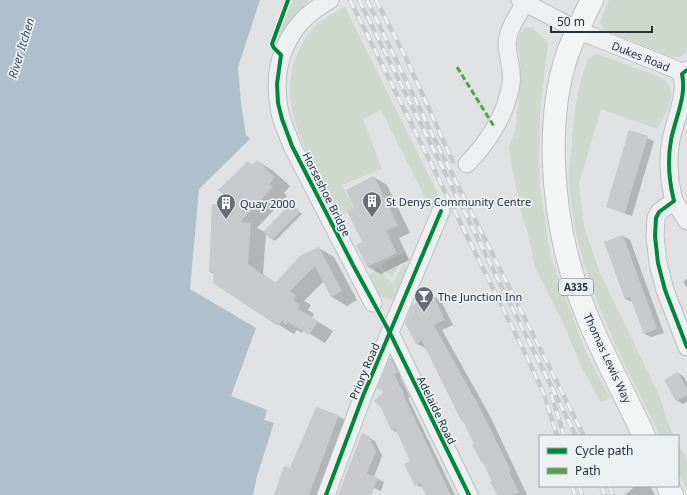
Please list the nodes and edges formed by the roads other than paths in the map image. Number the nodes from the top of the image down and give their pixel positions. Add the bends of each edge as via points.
1 (330, 0) edge
2 (592, 0) edge
3 (523, 1) edge
4 (577, 30) junction
5 (685, 72) edge
6 (467, 164) dead end
7 (674, 202) junction
8 (441, 211) dead end
9 (687, 221) edge
10 (373, 303) dead end
11 (390, 332) junction
12 (687, 347) edge
13 (644, 435) edge
14 (326, 495) edge
15 (469, 495) edge

1 - 10 street, Horseshoe Bridge via 304,17 287,42 281,54 278,103 292,146
2 - 4 main road, Thomas Lewis Way / A335
3 - 4 street
3 - 6 street via 507,45 511,75 506,102 490,136
4 - 5 street, Dukes Road
4 - 13 main road, Thomas Lewis Way / A335 via 561,78 556,119 554,158 559,214 578,293
5 - 7 street via 684,96 671,139 668,166
7 - 9 street
7 - 12 street via 659,212 655,236 665,290
8 - 11 street, Priory Road
11 - 14 street, Priory Road
11 - 15 street, Adelaide Road

